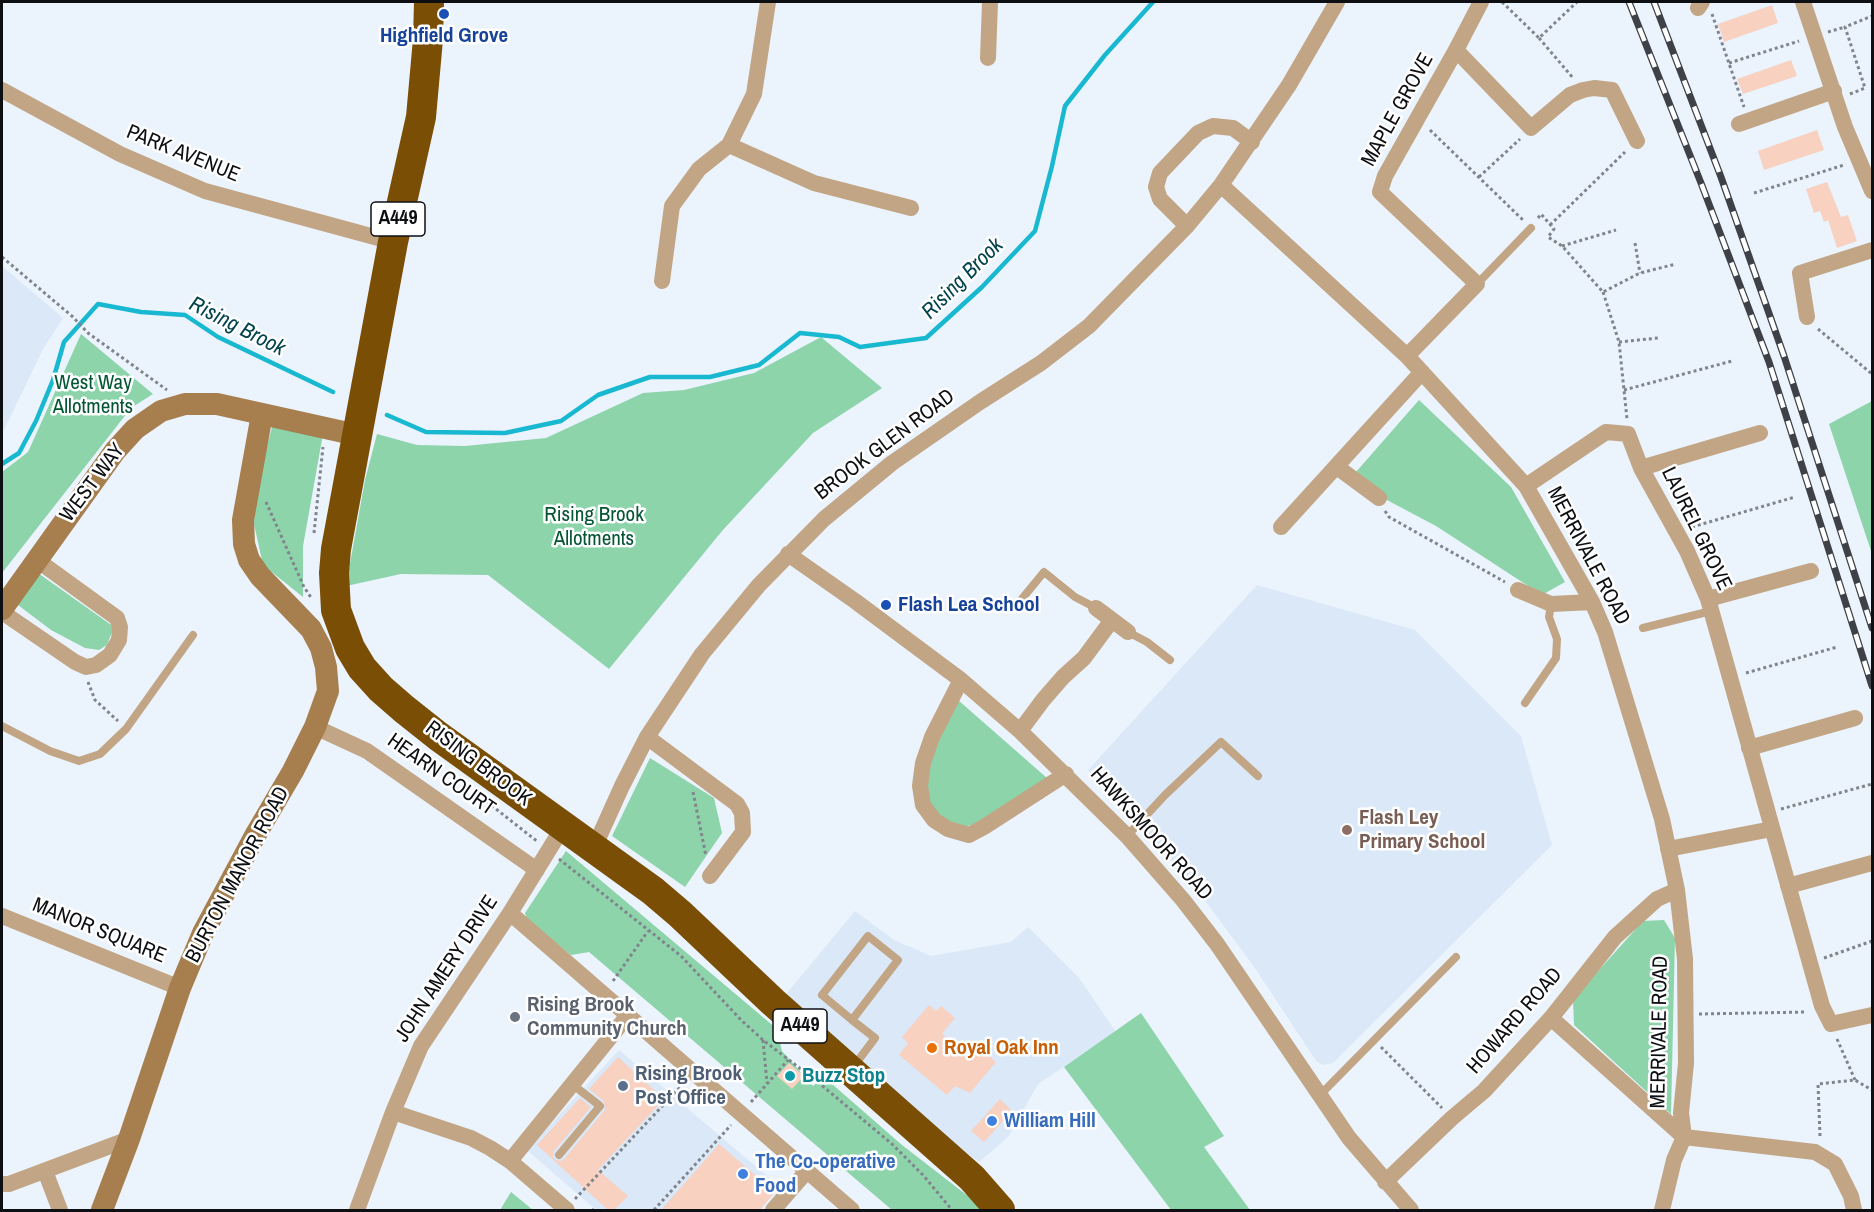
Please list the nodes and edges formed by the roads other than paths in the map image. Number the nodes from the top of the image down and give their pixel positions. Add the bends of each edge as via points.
1 (429, 2) edge
2 (768, 2) edge
3 (990, 2) edge
4 (1337, 2) edge
5 (1481, 2) edge
6 (1803, 2) edge
7 (1456, 50) junction
8 (988, 58) dead end
9 (2, 90) edge
10 (1835, 95) junction
11 (1744, 122) road end
12 (1637, 141) road end
13 (1252, 142) junction
14 (729, 145) junction
15 (1221, 185) junction
16 (1872, 191) edge
17 (911, 208) dead end
18 (1187, 226) junction
19 (1531, 228) road end
20 (393, 242) junction
21 (1872, 250) edge
22 (662, 281) dead end
23 (1477, 284) junction
24 (1807, 317) road end
25 (1407, 356) junction
26 (1422, 372) junction
27 (262, 414) junction
28 (1760, 433) dead end
29 (357, 435) junction
30 (1337, 467) junction
31 (1641, 468) junction
32 (1526, 486) junction
33 (1379, 498) road end
34 (1281, 527) dead end
35 (788, 554) junction
36 (37, 560) junction
37 (1811, 571) dead end
38 (1518, 590) road end
39 (1592, 602) junction
40 (1551, 604) junction
41 (1709, 605) junction
42 (1017, 606) dead end
43 (1096, 608) joint
44 (2, 610) edge
45 (1112, 620) junction
46 (1643, 628) dead end
47 (1128, 632) joint
48 (193, 635) dead end
49 (1170, 660) dead end
50 (961, 680) junction
51 (1525, 703) dead end
52 (1855, 718) dead end
53 (2, 726) edge
54 (315, 727) junction
55 (1020, 731) junction
56 (647, 737) junction
57 (1749, 748) junction
58 (1066, 774) junction
59 (1258, 776) dead end
60 (1770, 821) junction
61 (563, 827) junction
62 (1127, 836) junction
63 (594, 848) junction
64 (1668, 849) junction
65 (1872, 863) edge
66 (537, 870) junction
67 (710, 876) road end
68 (1788, 886) junction
69 (1677, 890) junction
70 (510, 913) junction
71 (2, 916) edge
72 (1456, 957) dead end
73 (180, 988) junction
74 (628, 1014) junction
75 (1872, 1015) edge
76 (1551, 1017) junction
77 (852, 1020) junction
78 (850, 1072) junction
79 (572, 1084) junction
80 (1319, 1096) junction
81 (393, 1112) junction
82 (1684, 1137) junction
83 (129, 1139) junction
84 (560, 1155) dead end
85 (510, 1161) junction
86 (45, 1171) junction
87 (807, 1171) junction
88 (1385, 1182) junction
89 (2, 1184) edge
90 (1405, 1209) edge
91 (60, 1210) edge
92 (102, 1210) edge
93 (357, 1210) edge
94 (566, 1210) edge
95 (773, 1210) edge
96 (852, 1210) edge
97 (1000, 1210) edge
98 (1662, 1210) edge
99 (1854, 1210) edge

1 - 20 highway, RISING BROOK / A449 via 421,117
2 - 14 street via 754,93
3 - 8 street
4 - 13 street, BROOK GLEN ROAD
5 - 7 street, MAPLE GROVE
6 - 10 street
7 - 12 street via 1531,128 1570,95 1593,88 1612,90
7 - 23 street, MAPLE GROVE via 1385,176 1380,192
9 - 20 street, PARK AVENUE via 120,154 205,191
10 - 11 street
10 - 16 street
13 - 15 street, BROOK GLEN ROAD
13 - 18 street via 1233,129 1212,126 1198,133 1160,173 1156,187 1160,199
14 - 17 street via 814,183
14 - 22 street via 699,169 672,206
15 - 18 street, BROOK GLEN ROAD
15 - 25 street, MERRIVALE ROAD
18 - 35 street, BROOK GLEN ROAD via 1089,326 892,463
19 - 23 lane
20 - 29 highway, RISING BROOK / A449
21 - 24 street via 1800,273
23 - 25 street
25 - 26 street, MERRIVALE ROAD
26 - 30 street
26 - 32 street, MERRIVALE ROAD
27 - 29 street, WEST WAY
27 - 36 street, WEST WAY via 217,404 185,404 161,411 135,429 116,451
27 - 54 street, BURTON MANOR ROAD via 243,526 244,544 260,576 311,629 321,648 328,691
28 - 31 street
29 - 61 highway, RISING BROOK / A449 via 353,478 336,549 334,591 350,648 381,689 438,736
30 - 33 street
30 - 34 street
31 - 32 street, LAUREL GROVE via 1628,434 1606,432
31 - 41 street, LAUREL GROVE via 1687,551
32 - 39 street, MERRIVALE ROAD
35 - 50 street, HAWKSMOOR ROAD
35 - 56 street, BROOK GLEN ROAD via 721,629
36 - 44 street, WEST WAY
36 - 44 street via 117,618 119,640 110,655 86,667
37 - 41 street
38 - 40 street
39 - 40 street
39 - 64 street, MERRIVALE ROAD via 1636,729
40 - 51 lane via 1549,617 1557,639 1556,658
41 - 46 lane
41 - 57 street, LAUREL GROVE
42 - 43 lane via 1044,572
43 - 45 street
45 - 47 street
45 - 55 street
47 - 49 lane
48 - 53 lane via 126,729 100,754 79,761
50 - 55 street, HAWKSMOOR ROAD
50 - 58 street via 923,762 920,786 924,805 934,820 969,835
52 - 57 street
54 - 66 street, HEARN COURT via 367,751
54 - 73 street, BURTON MANOR ROAD via 203,933
55 - 58 street, HAWKSMOOR ROAD
56 - 63 street, BROOK GLEN ROAD
56 - 67 street via 737,804 742,813 743,832
57 - 60 street, LAUREL GROVE
58 - 62 street, HAWKSMOOR ROAD
59 - 62 lane via 1221,742
60 - 64 street
60 - 68 street, LAUREL GROVE
61 - 63 highway, RISING BROOK / A449
61 - 66 street, JOHN AMERY DRIVE
62 - 80 street, HAWKSMOOR ROAD via 1217,944
63 - 78 highway, RISING BROOK / A449 via 653,891
64 - 69 street, MERRIVALE ROAD
65 - 68 street
66 - 70 street, JOHN AMERY DRIVE
68 - 75 street, LAUREL GROVE via 1828,1018
69 - 76 street, HOWARD ROAD via 1657,899 1615,937
69 - 82 street, MERRIVALE ROAD via 1685,959 1686,1063 1681,1113
70 - 74 street
70 - 81 street, JOHN AMERY DRIVE via 421,1046
71 - 73 street, MANOR SQUARE
72 - 80 lane
73 - 83 street, BURTON MANOR ROAD
74 - 79 street
74 - 87 street
76 - 82 street, MERRIVALE ROAD
76 - 88 street, HOWARD ROAD via 1484,1091
77 - 77 lane via 822,995 868,936 898,960
77 - 78 lane via 875,1038
78 - 97 highway, RISING BROOK / A449 via 972,1178
79 - 84 lane via 600,1106
79 - 85 street
80 - 88 street, HAWKSMOOR ROAD
81 - 85 street via 471,1138
81 - 93 street, JOHN AMERY DRIVE
82 - 98 street, MERRIVALE ROAD
82 - 99 street via 1815,1152 1834,1164
83 - 86 street
83 - 92 street, BURTON MANOR ROAD
85 - 94 street
86 - 89 street
86 - 91 street
87 - 95 street
87 - 96 street
88 - 90 street, HAWKSMOOR ROAD

